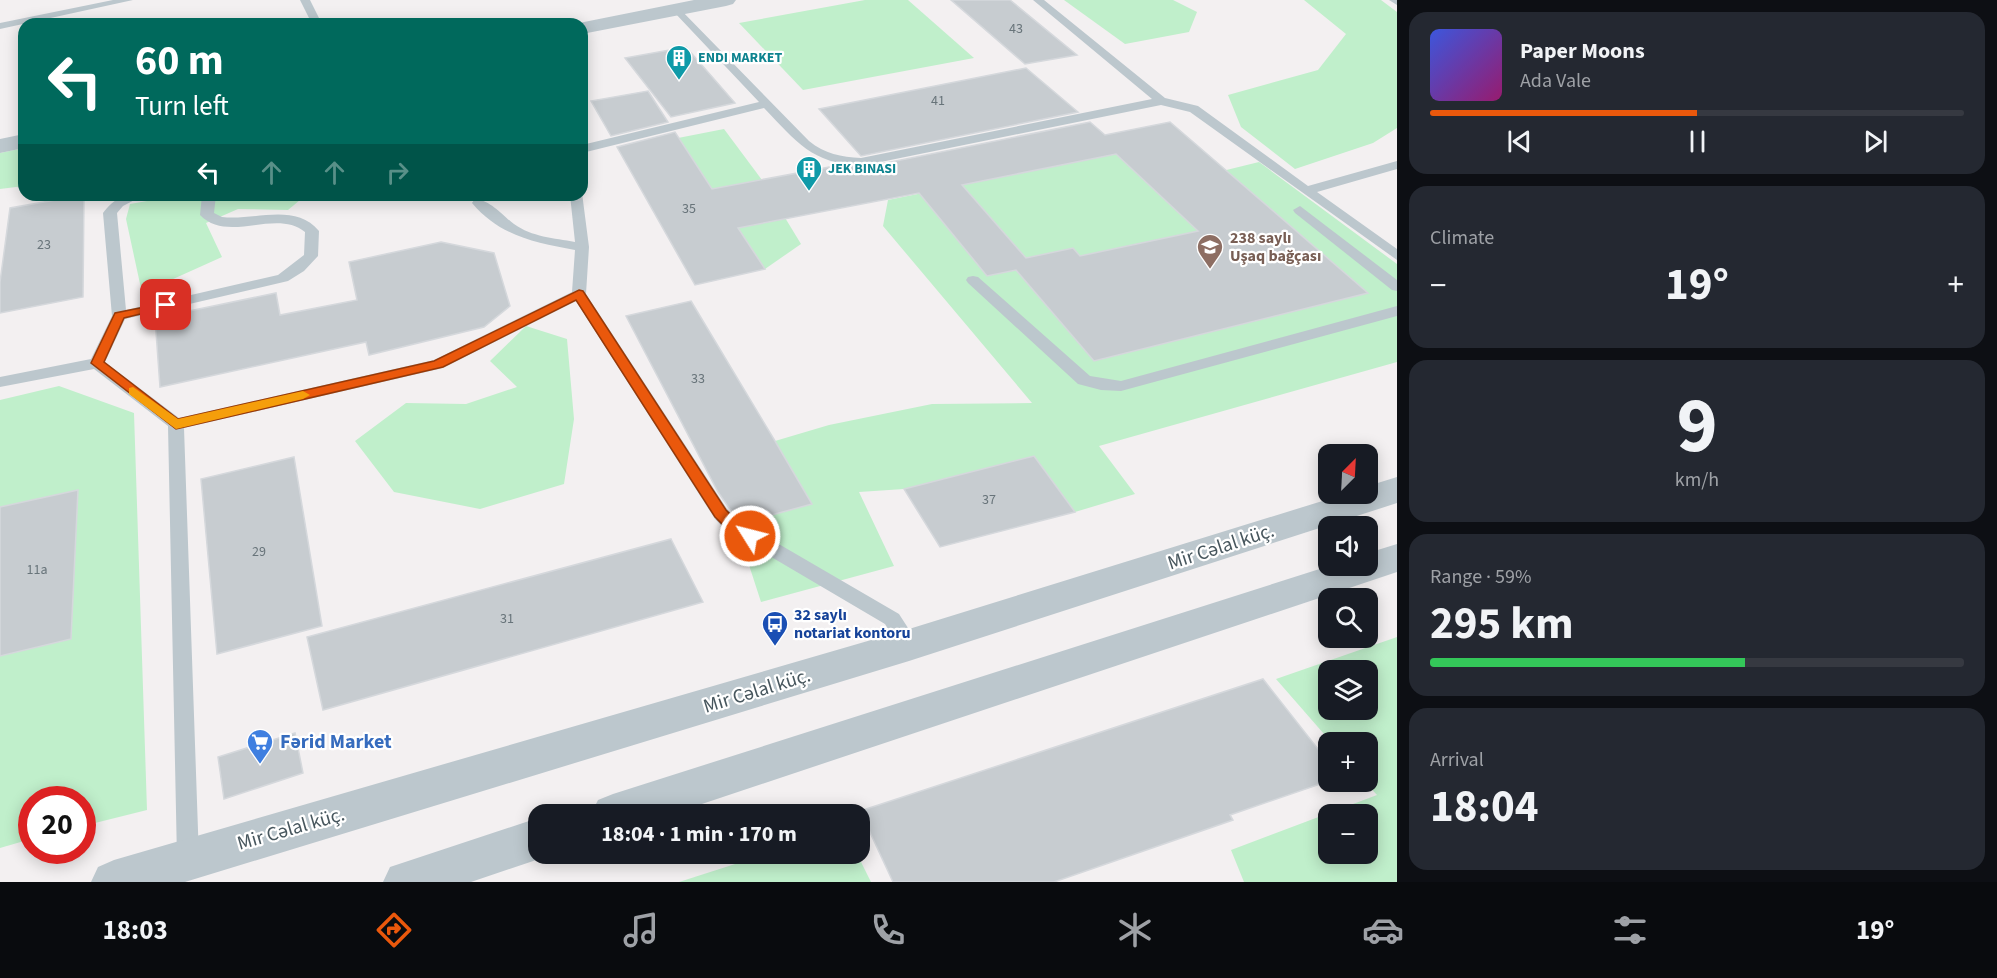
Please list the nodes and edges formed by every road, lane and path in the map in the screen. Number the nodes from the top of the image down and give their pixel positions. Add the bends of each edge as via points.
1 (128, 0) edge
2 (305, 0) edge
3 (726, 0) edge
4 (1038, 0) edge
5 (678, 10) junction
6 (39, 18) edge
7 (314, 18) edge
8 (18, 22) edge
9 (0, 26) edge
10 (588, 27) edge
11 (1161, 101) junction
12 (766, 104) junction
13 (18, 142) edge
14 (0, 146) edge
15 (588, 148) edge
16 (1397, 165) edge
17 (1308, 190) junction
18 (123, 201) edge
19 (208, 201) edge
20 (578, 201) edge
21 (479, 203) dead end
22 (1300, 210) dead end
23 (582, 247) junction
24 (1397, 256) edge
25 (974, 280) dead end
26 (1397, 287) edge
27 (579, 294) junction
28 (1397, 310) edge
29 (119, 316) junction
30 (97, 363) junction
31 (0, 382) edge
32 (176, 424) junction
33 (1397, 490) edge
34 (1397, 558) edge
35 (909, 645) junction
36 (644, 804) edge
37 (528, 842) edge
38 (186, 870) edge
39 (114, 882) edge
40 (406, 882) edge

1 - 6 lane
2 - 7 lane
3 - 5 street
4 - 11 lane
5 - 10 street
5 - 12 lane
8 - 9 lane
11 - 12 lane via 861,162 845,162 814,153
11 - 17 lane via 1194,109
12 - 15 lane
13 - 14 street
16 - 17 lane
17 - 24 lane
18 - 29 lane via 110,213
19 - 29 lane via 207,215 225,223 289,219 305,222 312,231 311,256 283,278
20 - 23 lane
21 - 23 lane via 521,234
22 - 26 lane
23 - 27 lane
25 - 28 lane via 1084,380 1101,385 1121,386
27 - 32 lane via 438,364
27 - 35 lane via 721,514 733,526 892,619
29 - 30 lane
30 - 31 lane
30 - 32 lane
32 - 38 lane
33 - 35 street, Mir Cəlal küç.
34 - 36 street
35 - 38 street, Mir Cəlal küç.
37 - 40 street
38 - 39 street, Mir Cəlal küç.

